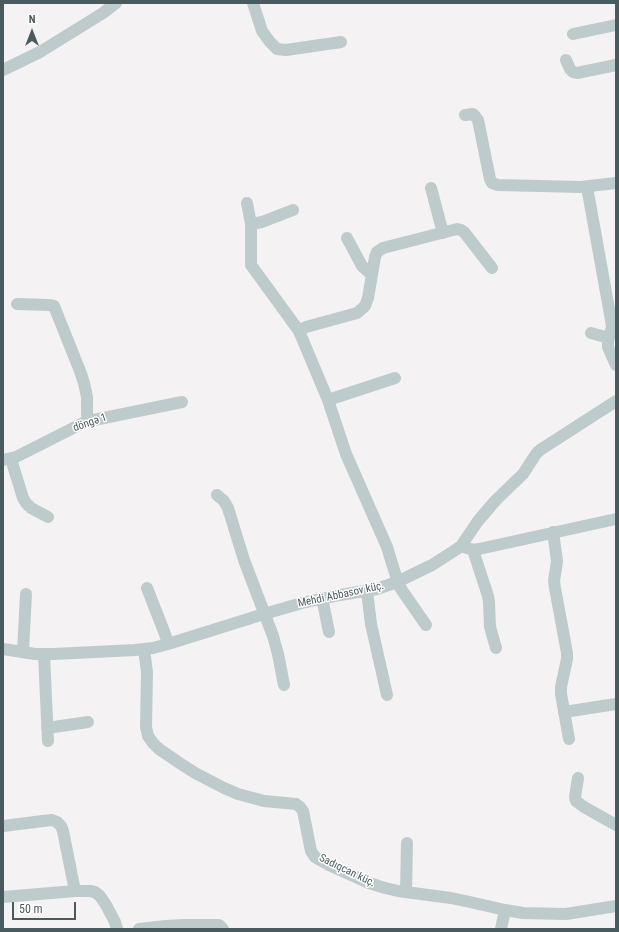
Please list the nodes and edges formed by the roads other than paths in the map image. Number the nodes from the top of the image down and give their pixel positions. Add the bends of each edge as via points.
1 (116, 3) edge
2 (253, 3) edge
3 (616, 24) edge
4 (573, 34) dead end
5 (341, 42) dead end
6 (566, 60) dead end
7 (616, 65) edge
8 (3, 70) edge
9 (465, 115) dead end
10 (616, 183) edge
11 (587, 187) junction
12 (431, 188) dead end
13 (247, 203) dead end
14 (293, 210) dead end
15 (251, 224) junction
16 (443, 233) junction
17 (347, 238) dead end
18 (492, 268) dead end
19 (371, 274) junction
20 (17, 304) dead end
21 (299, 331) junction
22 (591, 333) dead end
23 (610, 338) junction
24 (616, 365) edge
25 (395, 378) dead end
26 (328, 400) junction
27 (616, 401) edge
28 (182, 402) dead end
29 (89, 421) junction
30 (7, 460) edge
31 (217, 495) dead end
32 (48, 517) dead end
33 (616, 519) edge
34 (553, 532) junction
35 (461, 546) junction
36 (473, 550) junction
37 (398, 582) junction
38 (146, 588) dead end
39 (367, 591) junction
40 (26, 594) dead end
41 (322, 598) junction
42 (264, 614) junction
43 (426, 626) dead end
44 (329, 632) dead end
45 (168, 644) junction
46 (496, 648) dead end
47 (3, 649) edge
48 (144, 649) junction
49 (23, 651) junction
50 (44, 654) junction
51 (284, 685) dead end
52 (387, 695) dead end
53 (616, 704) edge
54 (564, 712) junction
55 (88, 722) dead end
56 (47, 728) junction
57 (569, 739) dead end
58 (48, 741) dead end
59 (578, 778) dead end
60 (616, 825) edge
61 (3, 826) edge
62 (406, 843) dead end
63 (76, 891) junction
64 (406, 892) junction
65 (3, 897) edge
66 (616, 906) edge
67 (505, 910) junction
68 (117, 929) edge
69 (139, 929) edge
70 (223, 929) edge
71 (501, 929) edge

1 - 8 street via 40,52
2 - 5 street via 262,31 278,50
3 - 4 street
6 - 7 street via 570,69 577,73
9 - 11 street via 473,114 478,120 492,183
10 - 11 street
11 - 23 street via 611,320
12 - 16 street
13 - 15 street
14 - 15 street
15 - 21 street via 251,265
16 - 18 street via 457,229 464,232
16 - 19 street via 383,248 377,252
17 - 19 street via 362,266
19 - 21 street via 365,306 357,312
20 - 29 street via 54,306 84,383
21 - 26 street
22 - 23 street
23 - 24 street via 608,348
25 - 26 street
26 - 37 street via 346,454 387,547
27 - 35 street, Mehdi Abbasov küç. via 540,450 523,474 478,521
28 - 29 street, döngə 1
29 - 30 street, döngə 1
30 - 32 street via 26,503 30,508
31 - 42 street via 228,508
33 - 34 street
34 - 36 street
34 - 54 street via 557,561 554,581 568,659 561,694
35 - 36 street
35 - 37 street, Mehdi Abbasov küç. via 450,555
36 - 46 street via 488,596 490,627
37 - 39 street, Mehdi Abbasov küç.
37 - 43 street
38 - 45 street
39 - 41 street, Mehdi Abbasov küç.
39 - 52 street via 371,624
40 - 49 street
41 - 42 street, Mehdi Abbasov küç.
41 - 44 street
42 - 45 street, Mehdi Abbasov küç.
42 - 51 street via 273,636
45 - 48 street, Mehdi Abbasov küç.
47 - 49 street, Mehdi Abbasov küç.
48 - 50 street, Mehdi Abbasov küç.
48 - 64 street, Sadıqcan küç. via 146,727 148,736 159,749 195,772 238,794 264,802 296,804 303,812 309,844 315,856 369,883
49 - 50 street, Mehdi Abbasov küç.
50 - 56 street
53 - 54 street
54 - 57 street
55 - 56 street
56 - 58 street
59 - 60 street via 576,801
61 - 63 street via 52,820 57,822 63,831
62 - 64 street
63 - 65 street
63 - 68 street via 95,892 100,896
64 - 67 street, Sadıqcan küç. via 451,898
66 - 67 street, Sadıqcan küç. via 566,914
67 - 71 street
69 - 70 street via 184,925 219,925

